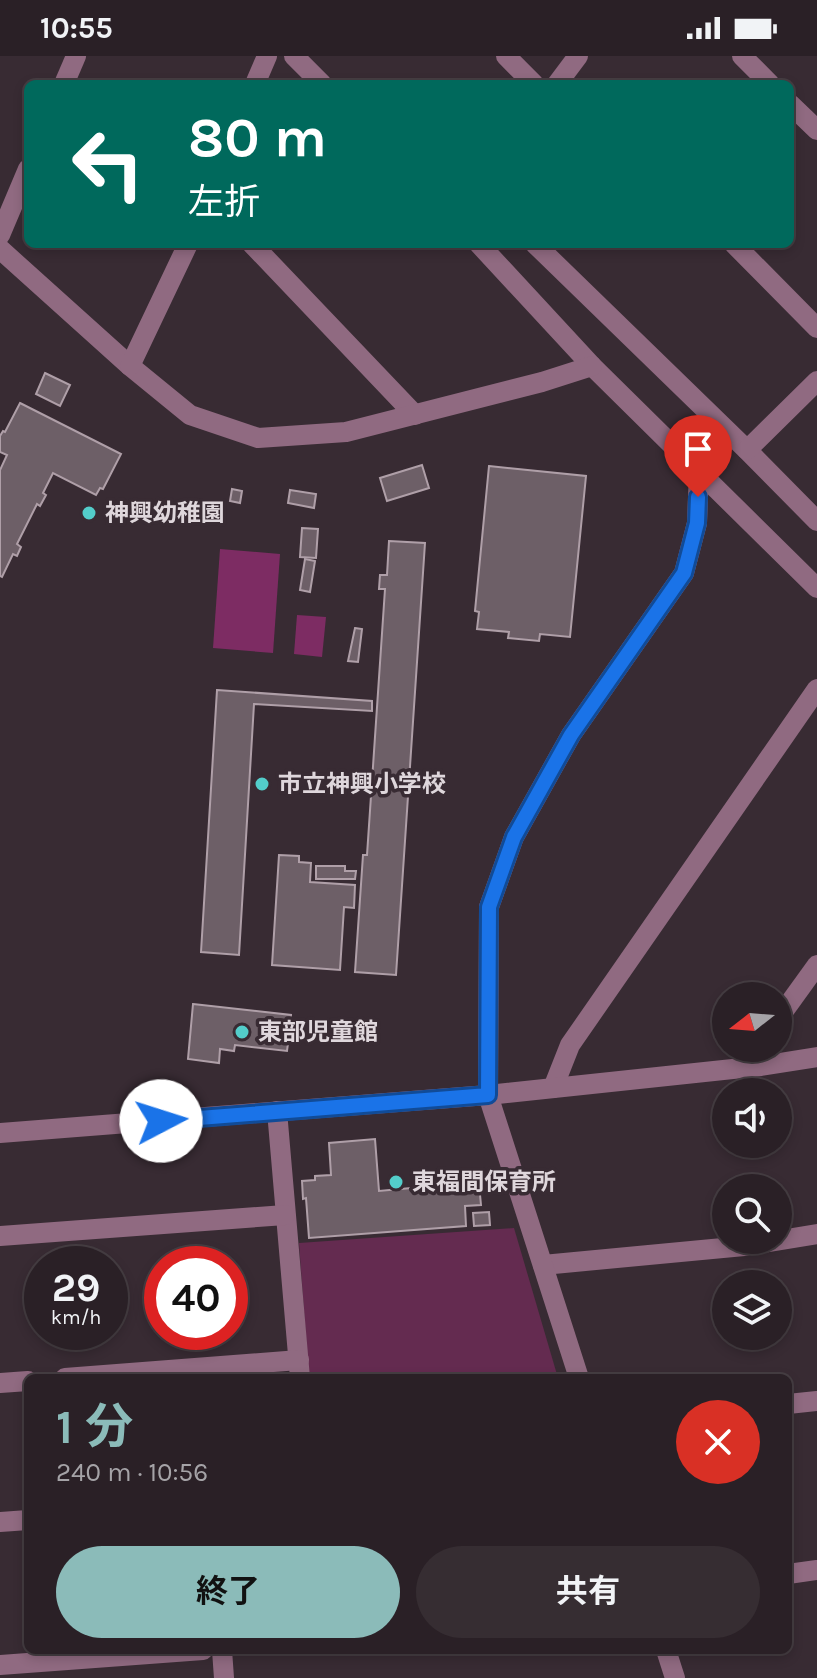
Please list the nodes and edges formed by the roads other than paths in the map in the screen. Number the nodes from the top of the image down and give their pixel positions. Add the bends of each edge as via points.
1 (76, 56) edge
2 (267, 56) edge
3 (294, 56) edge
4 (506, 56) edge
5 (578, 56) edge
6 (742, 56) edge
7 (66, 80) edge
8 (257, 80) edge
9 (318, 80) edge
10 (530, 80) edge
11 (566, 80) edge
12 (766, 80) edge
13 (794, 108) edge
14 (817, 130) edge
15 (24, 178) edge
16 (0, 235) edge
17 (186, 248) edge
18 (256, 248) edge
19 (483, 248) edge
20 (539, 248) edge
21 (738, 248) edge
22 (0, 249) edge
23 (817, 328) edge
24 (130, 366) junction
25 (592, 366) junction
26 (817, 381) edge
27 (415, 415) junction
28 (747, 450) junction
29 (699, 471) junction
30 (817, 521) edge
31 (817, 588) edge
32 (817, 689) edge
33 (817, 965) edge
34 (792, 1000) edge
35 (792, 1057) edge
36 (817, 1057) edge
37 (730, 1062) edge
38 (553, 1088) junction
39 (488, 1095) junction
40 (277, 1111) junction
41 (0, 1133) edge
42 (285, 1215) junction
43 (817, 1234) edge
44 (0, 1236) edge
45 (543, 1265) junction
46 (300, 1369) edge
47 (169, 1374) edge
48 (578, 1374) edge
49 (24, 1381) edge
50 (0, 1383) edge
51 (817, 1401) edge
52 (792, 1404) edge
53 (24, 1520) edge
54 (0, 1522) edge
55 (817, 1570) edge
56 (792, 1573) edge
57 (149, 1654) edge
58 (222, 1654) edge
59 (667, 1654) edge
60 (0, 1665) edge
61 (224, 1678) edge
62 (675, 1678) edge

1 - 7 street
2 - 8 street
3 - 9 street
4 - 10 street
5 - 11 street
6 - 12 street
13 - 14 street
15 - 16 street
17 - 24 street
18 - 27 street
19 - 25 street
20 - 28 street
21 - 23 street
22 - 24 street
24 - 27 street via 190,415 258,438 346,432
25 - 27 street
25 - 29 street
26 - 28 street
28 - 30 street
29 - 31 street
29 - 39 street via 697,523 684,573 571,735 514,837 489,907
32 - 38 street via 570,1045
33 - 34 street
35 - 36 street
37 - 38 street
38 - 39 street
39 - 40 street
39 - 45 street
40 - 41 street
40 - 42 street
42 - 44 street
42 - 46 street
43 - 45 street
45 - 48 street
46 - 47 street
49 - 50 street
51 - 52 street
53 - 54 street
55 - 56 street
57 - 60 street
58 - 61 street
59 - 62 street

